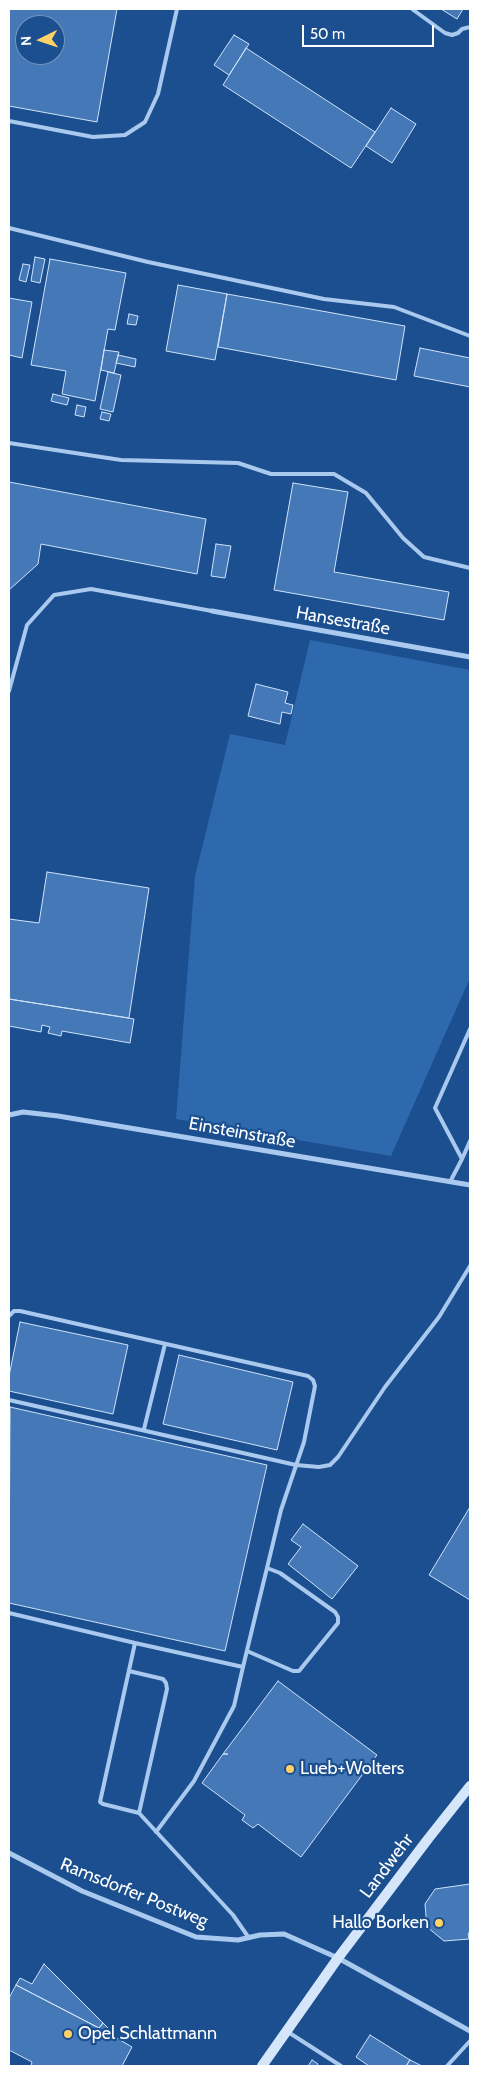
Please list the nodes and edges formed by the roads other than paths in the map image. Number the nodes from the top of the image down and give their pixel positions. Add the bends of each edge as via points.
1 (177, 9) edge
2 (412, 9) edge
3 (470, 27) edge
4 (9, 121) edge
5 (9, 228) edge
6 (470, 336) edge
7 (9, 443) edge
8 (470, 568) edge
9 (212, 611) joint
10 (470, 657) edge
11 (11, 675) edge
12 (9, 691) edge
13 (470, 1029) edge
14 (9, 1115) edge
15 (470, 1141) edge
16 (462, 1159) junction
17 (450, 1182) junction
18 (470, 1186) edge
19 (470, 1266) edge
20 (9, 1316) edge
21 (164, 1344) junction
22 (9, 1400) edge
23 (144, 1429) junction
24 (296, 1465) junction
25 (267, 1568) junction
26 (9, 1613) edge
27 (135, 1643) junction
28 (247, 1651) junction
29 (243, 1667) junction
30 (129, 1671) junction
31 (470, 1786) edge
32 (139, 1812) junction
33 (156, 1832) junction
34 (9, 1853) edge
35 (249, 1939) junction
36 (338, 1958) junction
37 (287, 2031) junction
38 (470, 2031) edge
39 (470, 2041) edge
40 (262, 2066) edge
41 (341, 2066) edge
42 (448, 2066) edge

1 - 4 lane via 158,94 145,122 125,135 93,137
2 - 3 lane via 452,35
5 - 6 lane via 148,262 314,296 394,307
7 - 8 lane via 121,460 238,463 271,474 334,474 366,493 403,538 424,557
9 - 10 street, Hansestraße
9 - 11 lane via 91,589 54,595 27,625
11 - 12 lane
13 - 16 lane via 435,1108
14 - 17 street, Einsteinstraße via 23,1112 58,1116
15 - 16 lane
16 - 17 lane
17 - 18 street, Einsteinstraße
19 - 24 lane via 439,1317 385,1387 338,1457 330,1465
20 - 21 lane via 20,1311
21 - 23 lane
21 - 24 lane via 308,1376 313,1380 315,1386 304,1442
22 - 23 lane
23 - 24 lane
24 - 25 lane
25 - 28 lane
25 - 28 lane via 280,1573 335,1612 338,1623 299,1671
26 - 27 lane
27 - 29 lane
27 - 30 lane
28 - 29 lane
29 - 33 lane via 234,1706 194,1781
30 - 32 lane via 162,1679 167,1689
30 - 32 lane via 100,1802
31 - 36 main road, Landwehr
32 - 33 lane
33 - 35 lane via 233,1916
34 - 35 street, Ramsdorfer Postweg via 82,1891 196,1937
35 - 36 street, Ramsdorfer Postweg via 284,1934
36 - 37 main road, Landwehr
36 - 38 street, Ramsdorfer Postweg
37 - 40 main road, Landwehr
37 - 41 lane
39 - 42 lane

